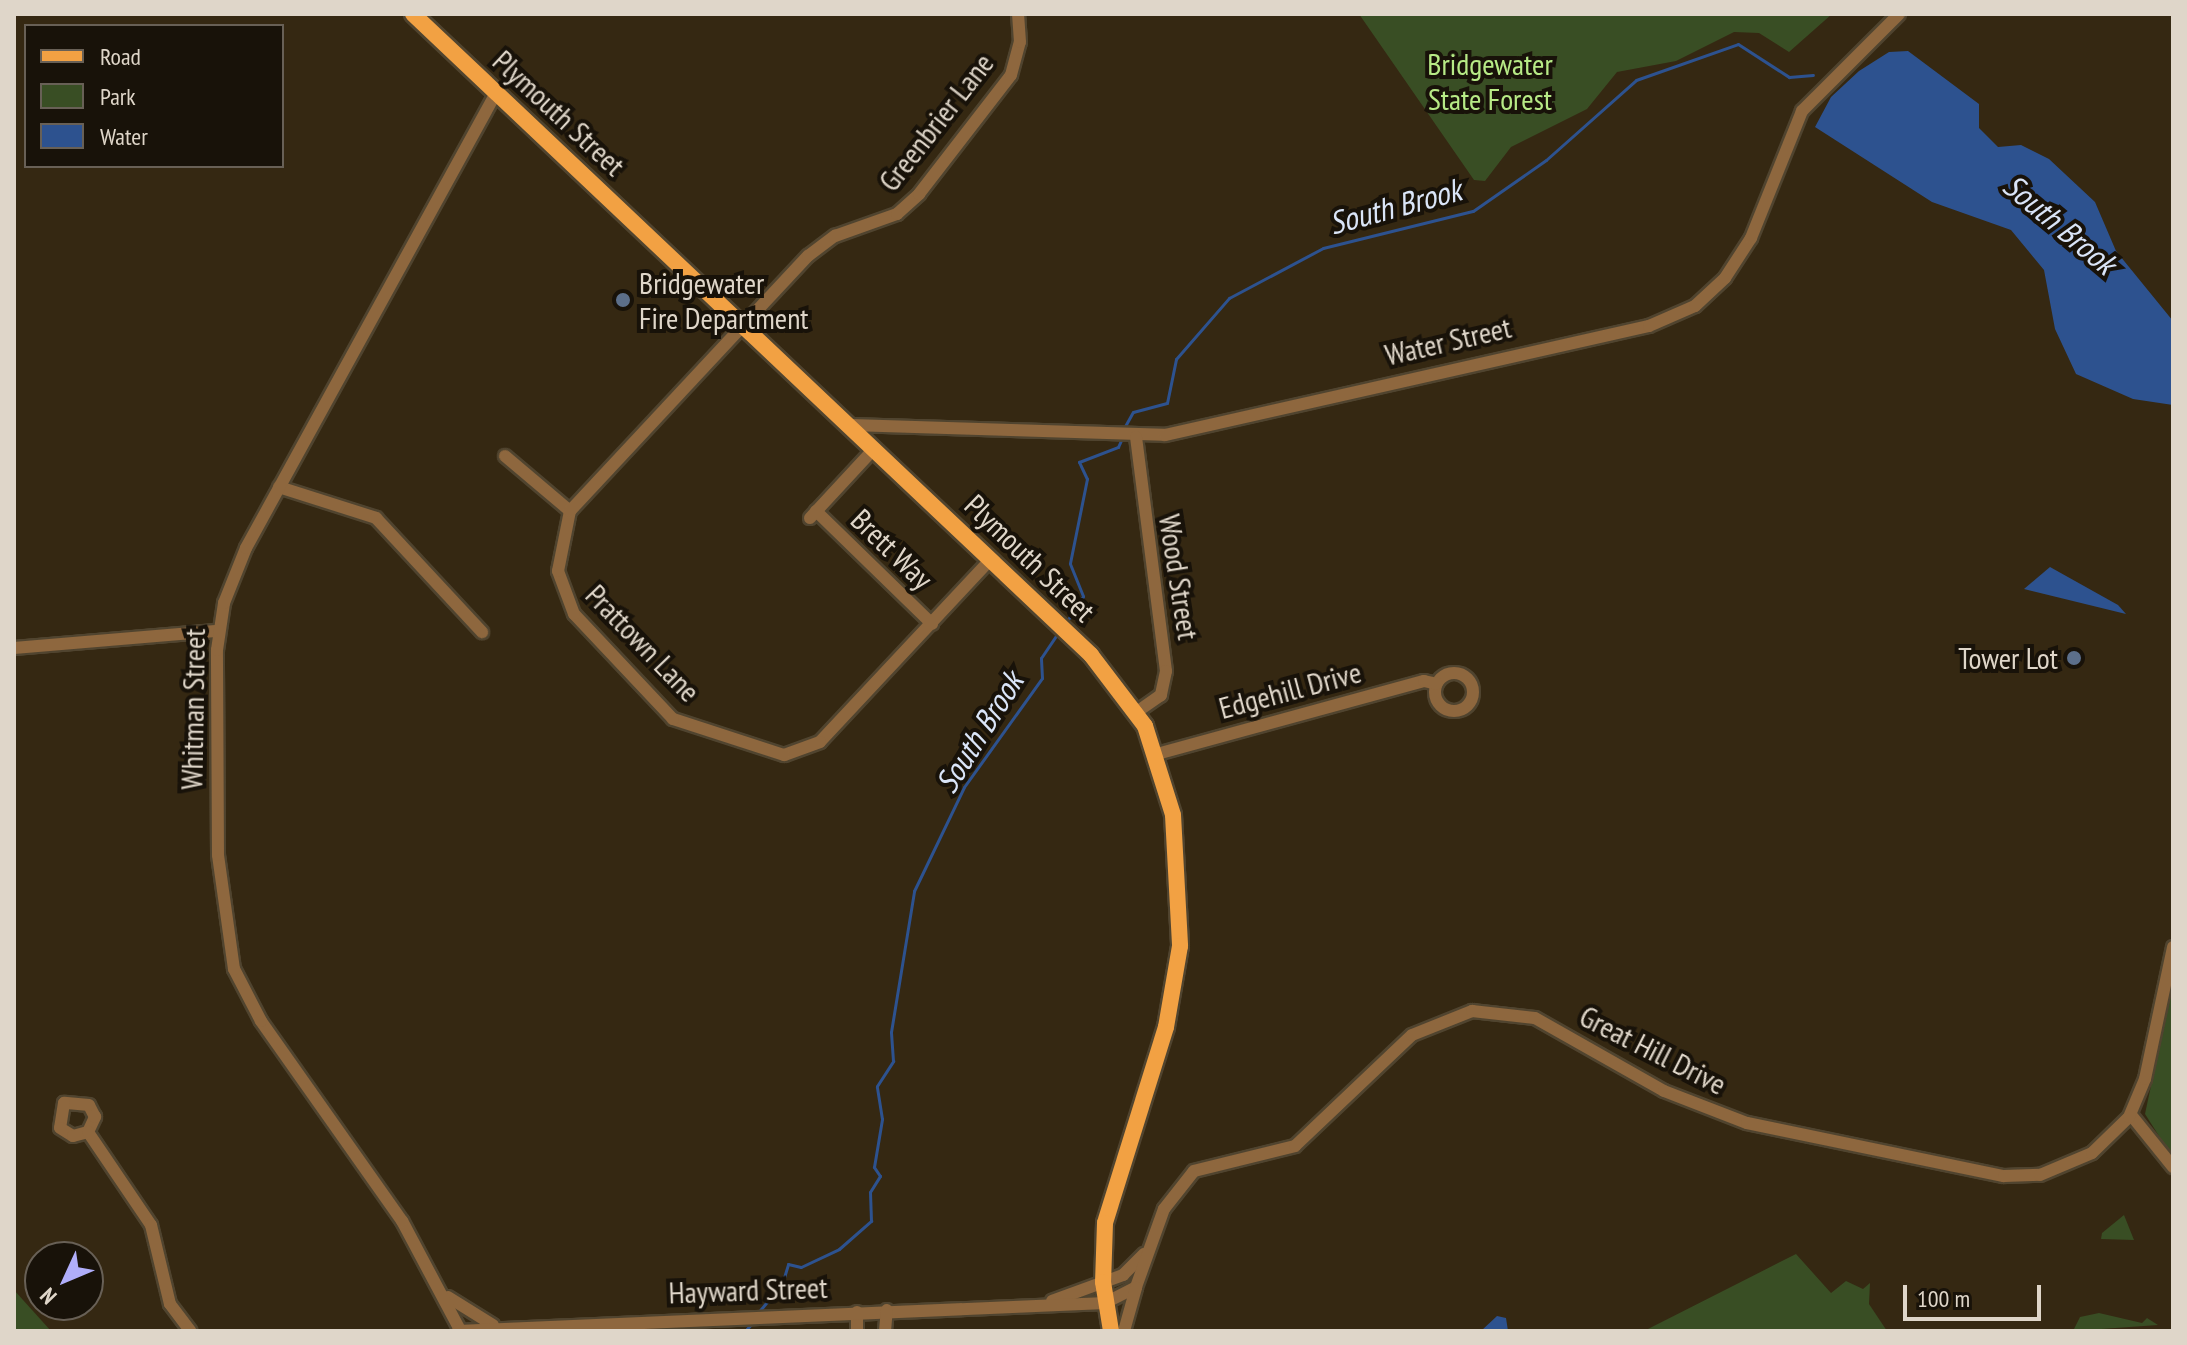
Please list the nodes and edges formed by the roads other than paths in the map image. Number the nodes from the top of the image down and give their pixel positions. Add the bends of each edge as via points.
1 (413, 14) edge
2 (1018, 14) edge
3 (1899, 14) edge
4 (496, 93) junction
5 (745, 326) junction
6 (849, 425) junction
7 (1127, 436) junction
8 (874, 449) junction
9 (505, 456) dead end
10 (279, 487) junction
11 (570, 511) junction
12 (991, 559) junction
13 (932, 624) junction
14 (218, 631) junction
15 (482, 632) dead end
16 (14, 648) edge
17 (1437, 684) dead end
18 (1137, 712) junction
19 (1157, 754) junction
20 (2173, 947) edge
21 (2131, 1115) junction
22 (88, 1132) dead end
23 (2173, 1167) edge
24 (1149, 1246) junction
25 (1143, 1272) junction
26 (1103, 1282) junction
27 (448, 1297) junction
28 (1105, 1303) junction
29 (1041, 1304) junction
30 (887, 1310) junction
31 (857, 1312) junction
32 (493, 1325) junction
33 (191, 1330) edge
34 (459, 1330) edge
35 (857, 1331) edge
36 (885, 1331) edge
37 (1111, 1331) edge
38 (1124, 1331) edge

1 - 4 main road, Plymouth Street
2 - 5 street, Greenbrier Lane via 1020,48 1011,75 919,194 892,217 821,244
3 - 7 street, Water Street via 1809,101 1751,238 1725,278 1695,306 1649,326
4 - 5 main road, Plymouth Street
4 - 10 street, Whitman Street
5 - 6 main road, Plymouth Street
5 - 11 street
6 - 7 street, Water Street
6 - 8 main road, Plymouth Street
7 - 18 street, Wood Street via 1166,671 1161,695
8 - 12 main road, Plymouth Street
8 - 13 street, Brett Way via 813,515
9 - 11 street
10 - 14 street, Whitman Street via 234,575
10 - 15 street via 376,518
11 - 13 street, Prattown Lane via 558,571 563,598 663,710 690,727 784,755 805,749
12 - 13 street, Prattown Lane
12 - 18 main road, Plymouth Street
14 - 16 street
14 - 27 street, Whitman Street via 218,855 234,969 261,1021
17 - 19 street, Edgehill Drive via 1423,681
18 - 19 main road, Plymouth Street
19 - 26 main road, Plymouth Street via 1178,857 1178,967 1111,1195
20 - 21 street
21 - 23 street
21 - 24 street, Great Hill Drive via 2110,1139 2071,1164 2004,1176 1747,1123 1664,1091 1535,1018 1472,1011 1412,1035 1295,1146 1194,1171 1169,1200
22 - 33 street via 151,1225 170,1304
24 - 25 street, Great Hill Drive
24 - 26 street, Great Hill Drive via 1132,1269
25 - 28 street via 1132,1291
25 - 38 street, Great Hill Drive
26 - 28 main road, Plymouth Street
26 - 29 street, Hayward Street
27 - 32 street
27 - 34 street, Whitman Street
28 - 29 street, Hayward Street
28 - 37 main road, Plymouth Street
29 - 30 street, Hayward Street
30 - 31 street, Hayward Street
30 - 36 street
31 - 32 street, Hayward Street
31 - 35 street
32 - 34 street, Hayward Street

